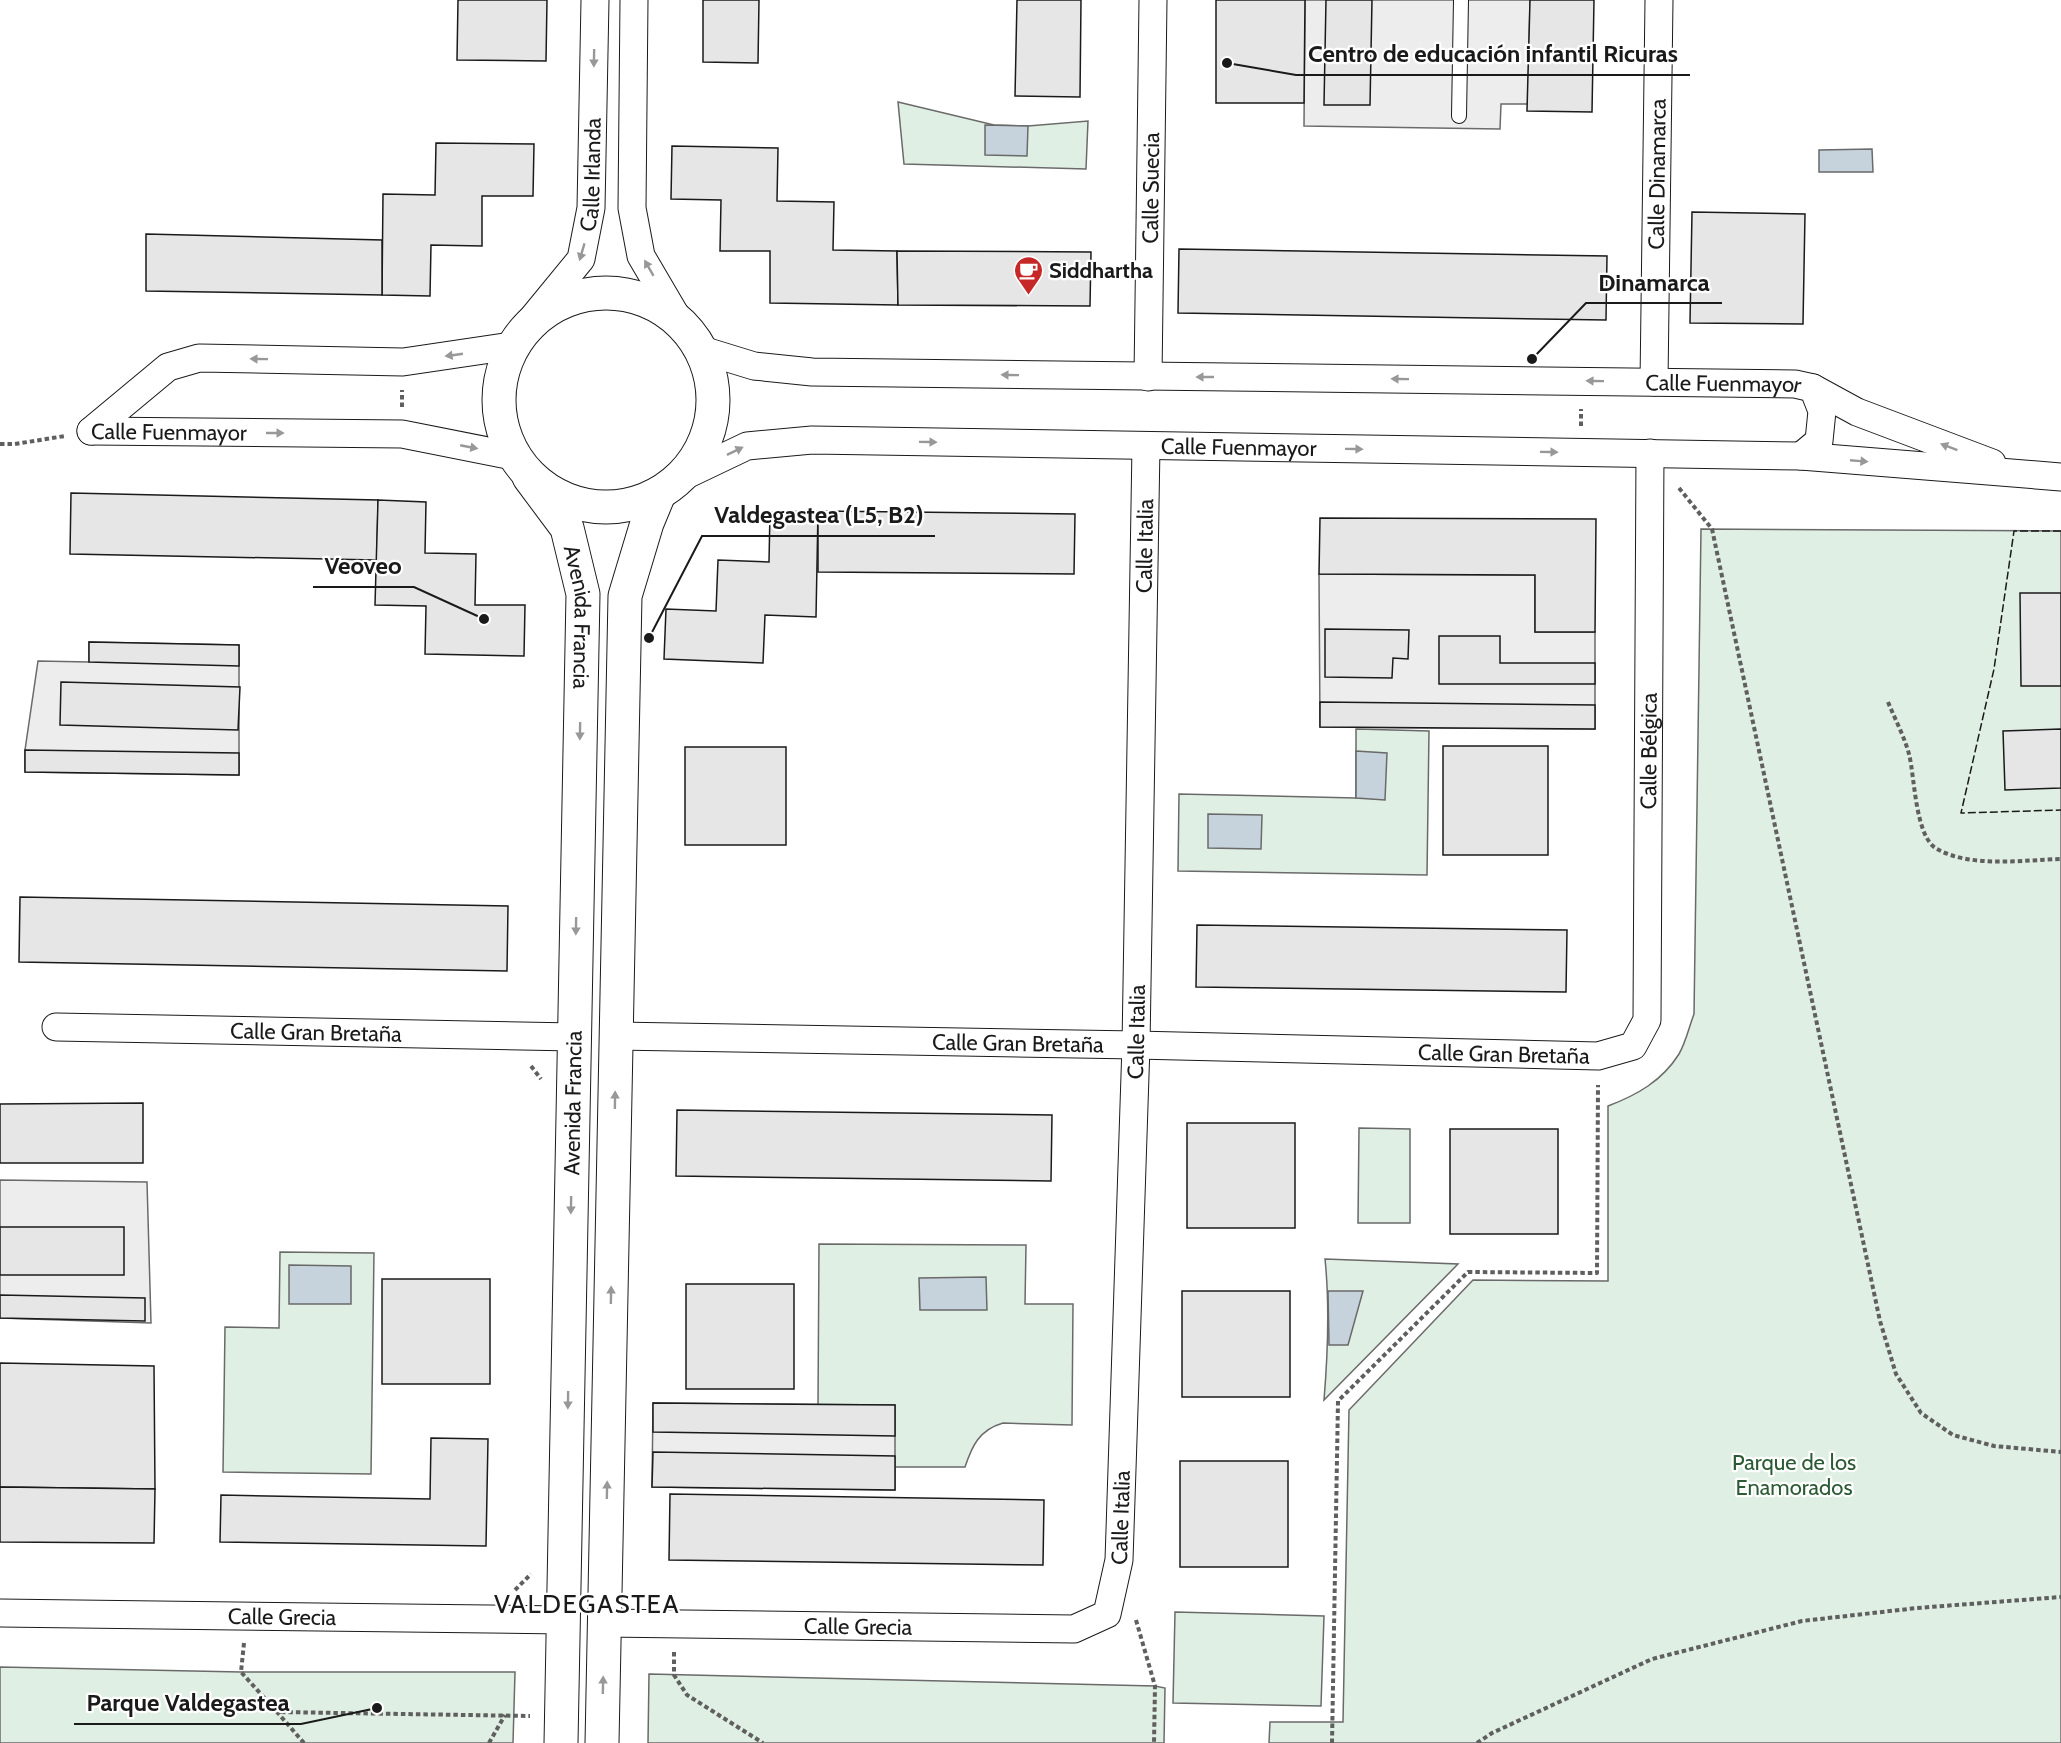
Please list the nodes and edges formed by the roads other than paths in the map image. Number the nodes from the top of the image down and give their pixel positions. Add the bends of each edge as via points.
1 (595, 0) edge
2 (634, 0) edge
3 (1153, 0) edge
4 (1461, 0) edge
5 (1659, 0) edge
6 (1460, 116) dead end
7 (678, 319) junction
8 (519, 336) junction
9 (702, 350) junction
10 (1148, 377) junction
11 (1653, 382) junction
12 (1813, 388) junction
13 (1146, 446) junction
14 (1650, 453) junction
15 (1801, 456) junction
16 (521, 467) junction
17 (2024, 475) junction
18 (2061, 477) edge
19 (671, 485) junction
20 (56, 1027) dead end
21 (616, 1036) junction
22 (574, 1037) junction
23 (1136, 1045) junction
24 (1633, 1046) joint
25 (0, 1613) edge
26 (1107, 1614) joint
27 (564, 1620) junction
28 (604, 1623) junction
29 (561, 1743) edge
30 (602, 1743) edge

1 -> 8 street, Calle Irlanda via 591,208 581,260
7 -> 2 street, Calle Irlanda via 641,256 632,208
3 - 10 street, Calle Suecia
4 - 6 lane
5 - 11 street, Calle Dinamarca
7 - 8 main road via 642,298 600,292 560,302
7 - 9 main road, Avenida Francia
8 - 16 main road, Avenida Francia via 498,382 499,421
8 -> 16 street, Calle Fuenmayor via 403,362 199,358 168,366 91,431 402,434
10 -> 9 street, Calle Fuenmayor via 812,372 754,366
9 - 19 main road, Avenida Francia via 713,382 713,417 702,449
11 -> 10 street, Calle Fuenmayor
11 - 12 street, Calle Fuenmayor via 1796,384
12 - 15 street, Calle Fuenmayor via 1821,411 1819,441
17 -> 12 street, Calle Fuenmayor via 1857,412
13 -> 14 street, Calle Fuenmayor
19 -> 13 street, Calle Fuenmayor via 747,446 812,440
13 - 23 street, Calle Italia
14 - 15 street, Calle Fuenmayor
14 - 24 street, Calle Bélgica via 1647,1020
15 -> 17 street, Calle Fuenmayor
16 - 19 main road via 558,498 591,507 627,506
16 -> 22 main road, Avenida Francia via 567,528 583,594
17 - 18 street, Calle Fuenmayor
19 - 21 main road, Avenida Francia via 647,523 625,596
20 - 22 street, Calle Gran Bretaña
21 - 23 street, Calle Gran Bretaña
28 -> 21 main road, Avenida Francia
22 -> 27 main road, Avenida Francia
23 - 24 street, Calle Gran Bretaña via 1598,1056
23 - 26 street, Calle Italia via 1119,1560
25 - 27 street, Calle Grecia
26 - 28 street, Calle Grecia via 1074,1629
27 - 29 main road, Avenida Francia
30 -> 28 main road, Avenida Francia

